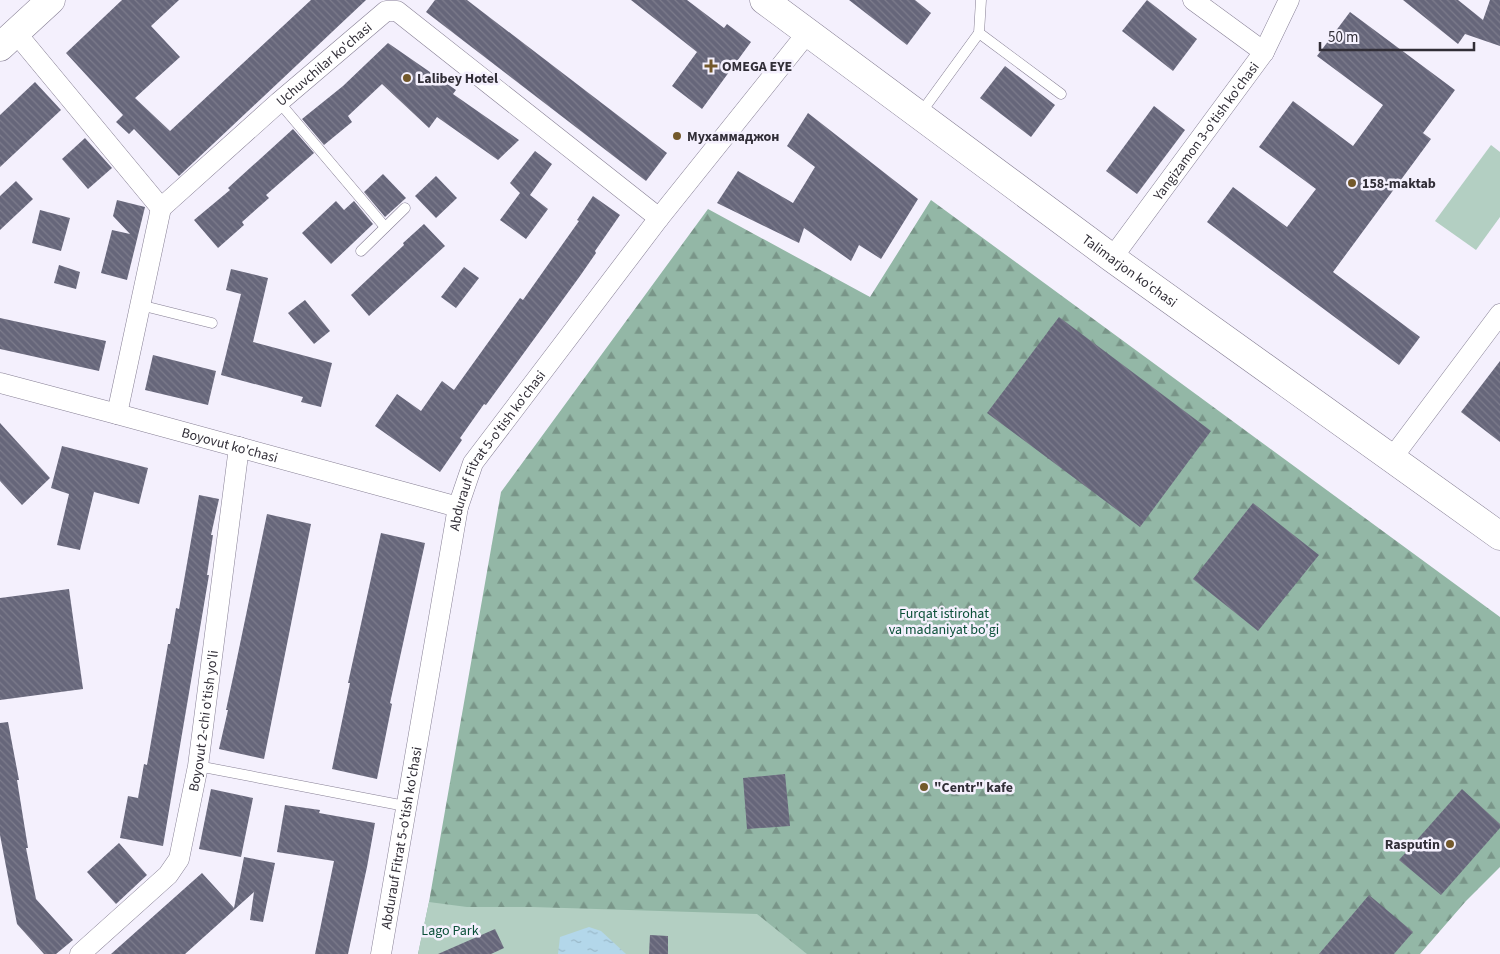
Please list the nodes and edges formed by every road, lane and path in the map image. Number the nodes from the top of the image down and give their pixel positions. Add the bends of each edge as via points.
1 (51, 0) edge
2 (764, 0) edge
3 (981, 0) edge
4 (1193, 0) edge
5 (1290, 0) edge
6 (808, 32) junction
7 (979, 32) junction
8 (8, 40) edge
9 (1264, 52) junction
10 (1061, 94) dead end
11 (279, 102) junction
12 (919, 114) junction
13 (161, 208) junction
14 (405, 208) dead end
15 (659, 218) junction
16 (385, 227) junction
17 (361, 251) dead end
18 (1112, 258) junction
19 (140, 306) junction
20 (1500, 314) edge
21 (212, 323) dead end
22 (0, 383) edge
23 (117, 414) junction
24 (239, 447) junction
25 (1392, 458) junction
26 (458, 507) junction
27 (1500, 536) edge
28 (198, 766) junction
29 (405, 806) junction
30 (80, 954) edge
31 (380, 954) edge

1 - 8 street
2 - 6 street, Talimarjon ko'chasi
3 - 7 lane
4 - 9 street
5 - 9 street, Yangizamon 3-o'tish ko'chasi
6 - 12 street, Talimarjon ko'chasi
6 - 15 street, Abdurauf Fitrat 5-o'tish ko'chasi
7 - 10 lane
7 - 12 lane
8 - 13 street
9 - 18 street, Yangizamon 3-o'tish ko'chasi
11 - 13 street, Uchuvchilar ko'chasi
11 - 15 street, Uchuvchilar ko'chasi via 386,11 397,11
11 - 16 lane
12 - 18 street, Talimarjon ko'chasi
13 - 19 street
14 - 16 lane
15 - 26 street, Abdurauf Fitrat 5-o'tish ko'chasi via 473,463
16 - 17 lane
18 - 25 street, Talimarjon ko'chasi
19 - 21 lane
19 - 23 street
20 - 25 street
22 - 23 street, Boyovut ko'chasi
23 - 24 street, Boyovut ko'chasi
24 - 26 street, Boyovut ko'chasi
24 - 28 street, Boyovut 2-chi o'tish yo'li
25 - 27 street, Talimarjon ko'chasi
26 - 29 street, Abdurauf Fitrat 5-o'tish ko'chasi
28 - 29 lane
28 - 30 street, Boyovut 2-chi o'tish yo'li via 179,858 168,875
29 - 31 street, Abdurauf Fitrat 5-o'tish ko'chasi

